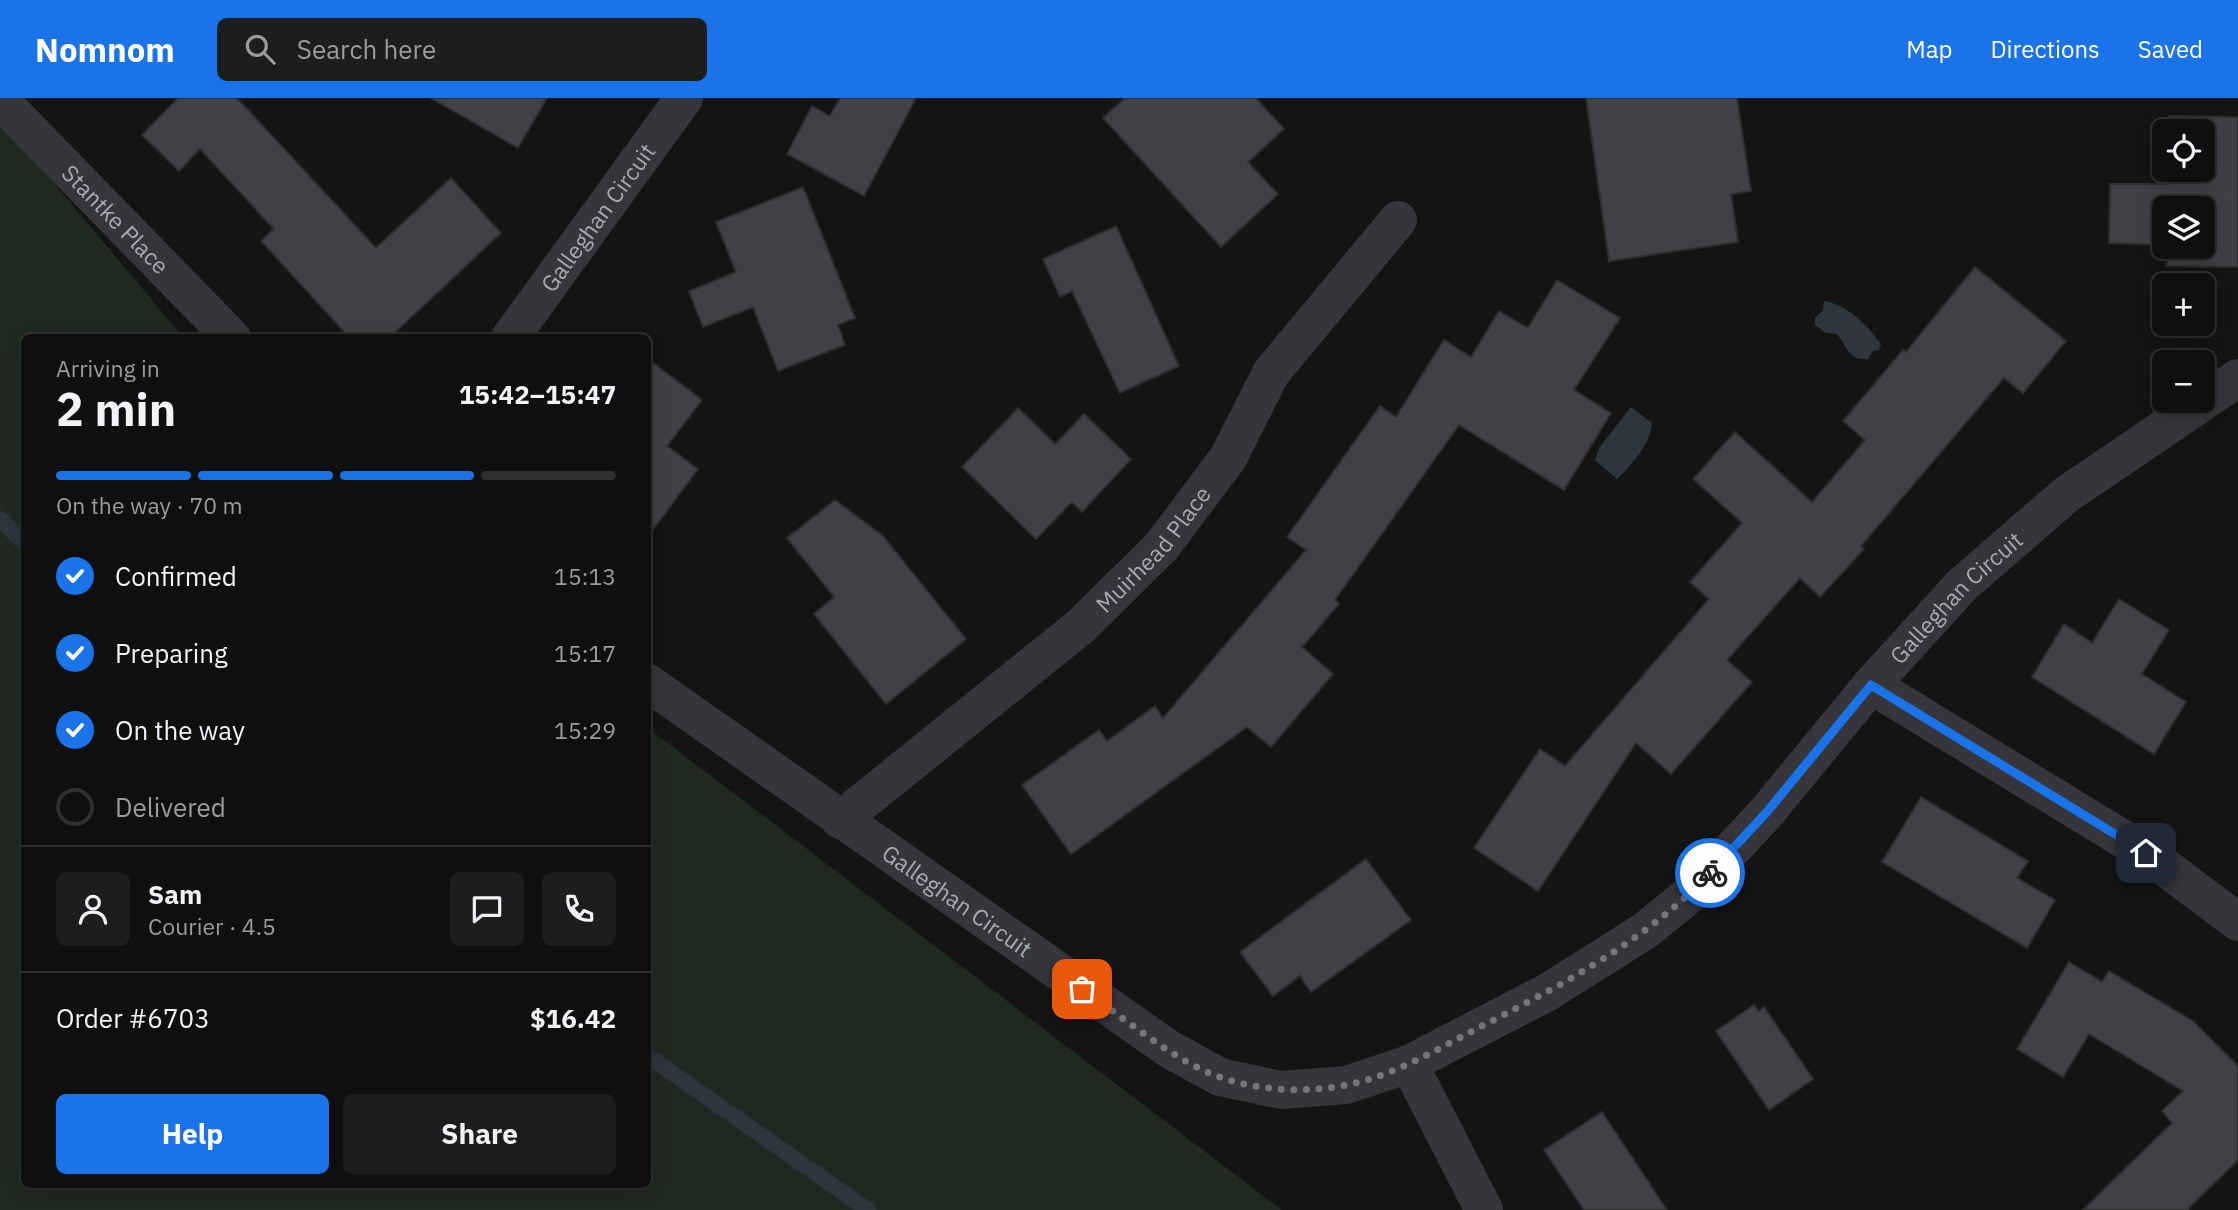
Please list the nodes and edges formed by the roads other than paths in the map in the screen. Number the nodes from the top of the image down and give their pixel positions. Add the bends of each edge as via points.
1 (684, 98) edge
2 (0, 100) edge
3 (1398, 219) dead end
4 (228, 334) edge
5 (513, 334) edge
6 (2238, 378) edge
7 (651, 685) edge
8 (1871, 685) junction
9 (840, 820) junction
10 (2238, 922) edge
11 (1409, 1064) junction
12 (1484, 1210) edge

1 - 5 street, Galleghan Circuit
2 - 4 street, Stantke Place
3 - 9 street, Muirhead Place via 1271,373 1228,458 1162,546 1081,626
6 - 8 street, Galleghan Circuit via 2067,494 1962,585
7 - 9 street, Galleghan Circuit
8 - 10 street via 2146,853
8 - 11 street, Galleghan Circuit via 1766,813 1690,894 1646,930 1548,992
9 - 11 street, Galleghan Circuit via 1168,1049 1220,1077 1281,1090 1346,1085
11 - 12 street

